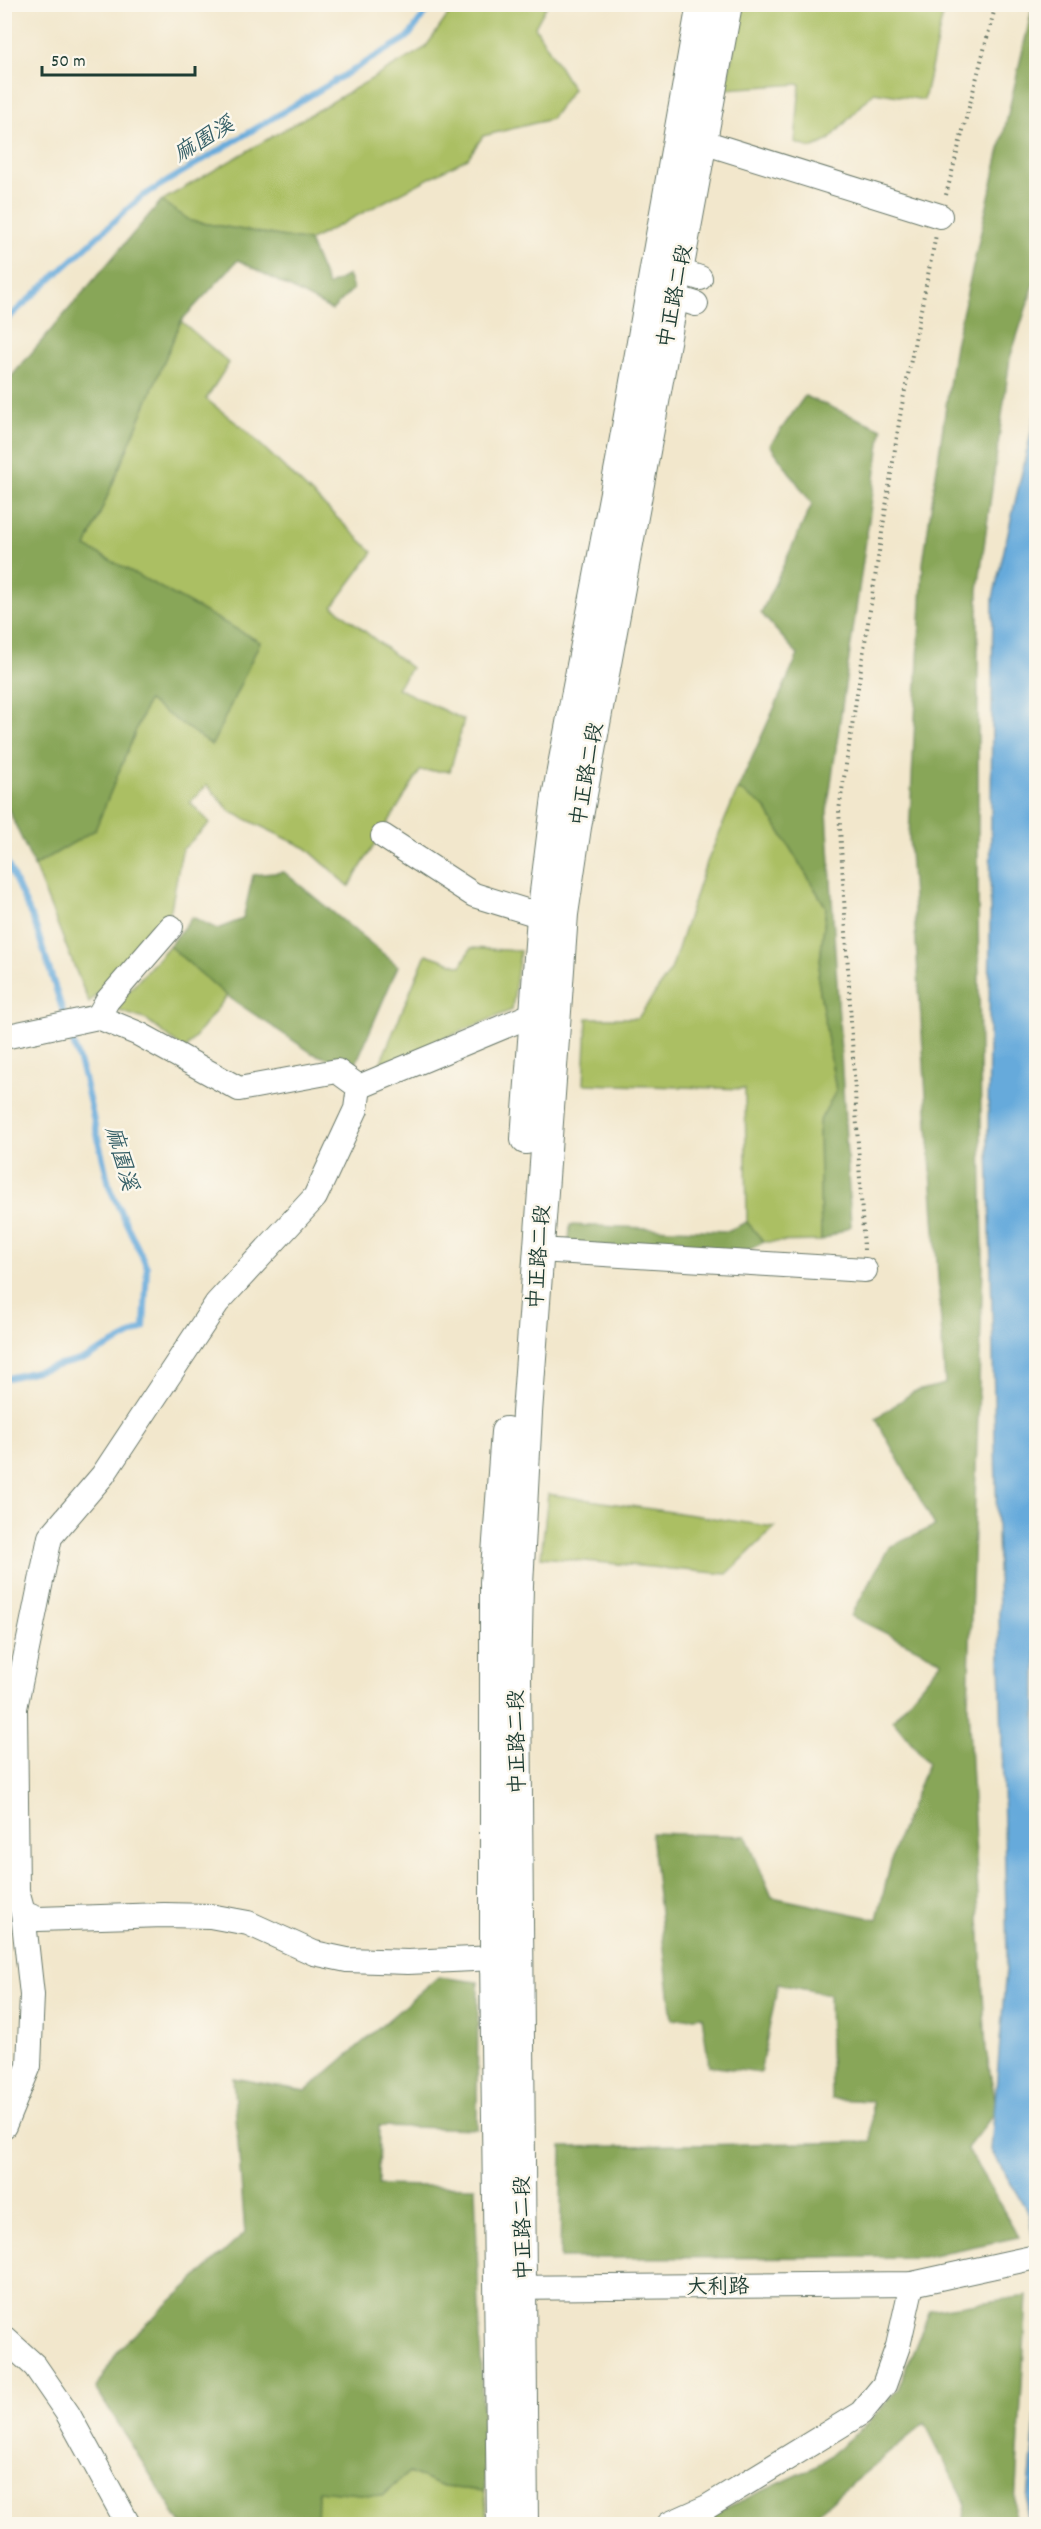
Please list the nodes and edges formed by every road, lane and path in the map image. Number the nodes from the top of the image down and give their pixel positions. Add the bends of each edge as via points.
1 (702, 4) edge
2 (728, 4) edge
3 (996, 4) edge
4 (703, 142) junction
5 (940, 216) junction
6 (384, 836) dead end
7 (542, 916) junction
8 (171, 927) dead end
9 (534, 1014) junction
10 (98, 1017) junction
11 (4, 1037) edge
12 (359, 1087) junction
13 (539, 1250) junction
14 (865, 1270) joint
15 (23, 1913) junction
16 (495, 1958) junction
17 (4, 2126) edge
18 (1036, 2256) edge
19 (923, 2281) junction
20 (511, 2288) junction
21 (4, 2338) edge
22 (128, 2524) edge
23 (502, 2524) edge
24 (523, 2524) edge
25 (669, 2524) edge

1 - 7 main road, 中正路二段 via 557,797
2 - 4 main road, 中正路二段
3 - 5 path
4 - 5 street
4 - 13 main road, 中正路二段 via 687,287 576,826 563,914
5 - 14 path via 901,410 839,810
6 - 7 street via 474,895
7 - 9 main road, 中正路二段
8 - 10 street via 107,1001
9 - 12 street
9 - 16 main road, 中正路二段 via 495,1581
10 - 11 street
10 - 12 street via 139,1034 239,1089 337,1071
12 - 15 street via 356,1109 315,1197 217,1303 103,1475 50,1537 15,1708 17,1891
13 - 14 street
13 - 20 main road, 中正路二段 via 527,1413 516,1679
15 - 16 street via 38,1919 210,1916 248,1923 314,1953 346,1960
15 - 17 street via 32,1995 29,2066
16 - 20 main road, 中正路二段
18 - 19 street, 大利路
19 - 20 street, 大利路
19 - 25 street via 884,2385 861,2413 707,2507
20 - 23 main road, 中正路二段
20 - 24 main road, 中正路二段
21 - 22 street via 35,2366 68,2414

